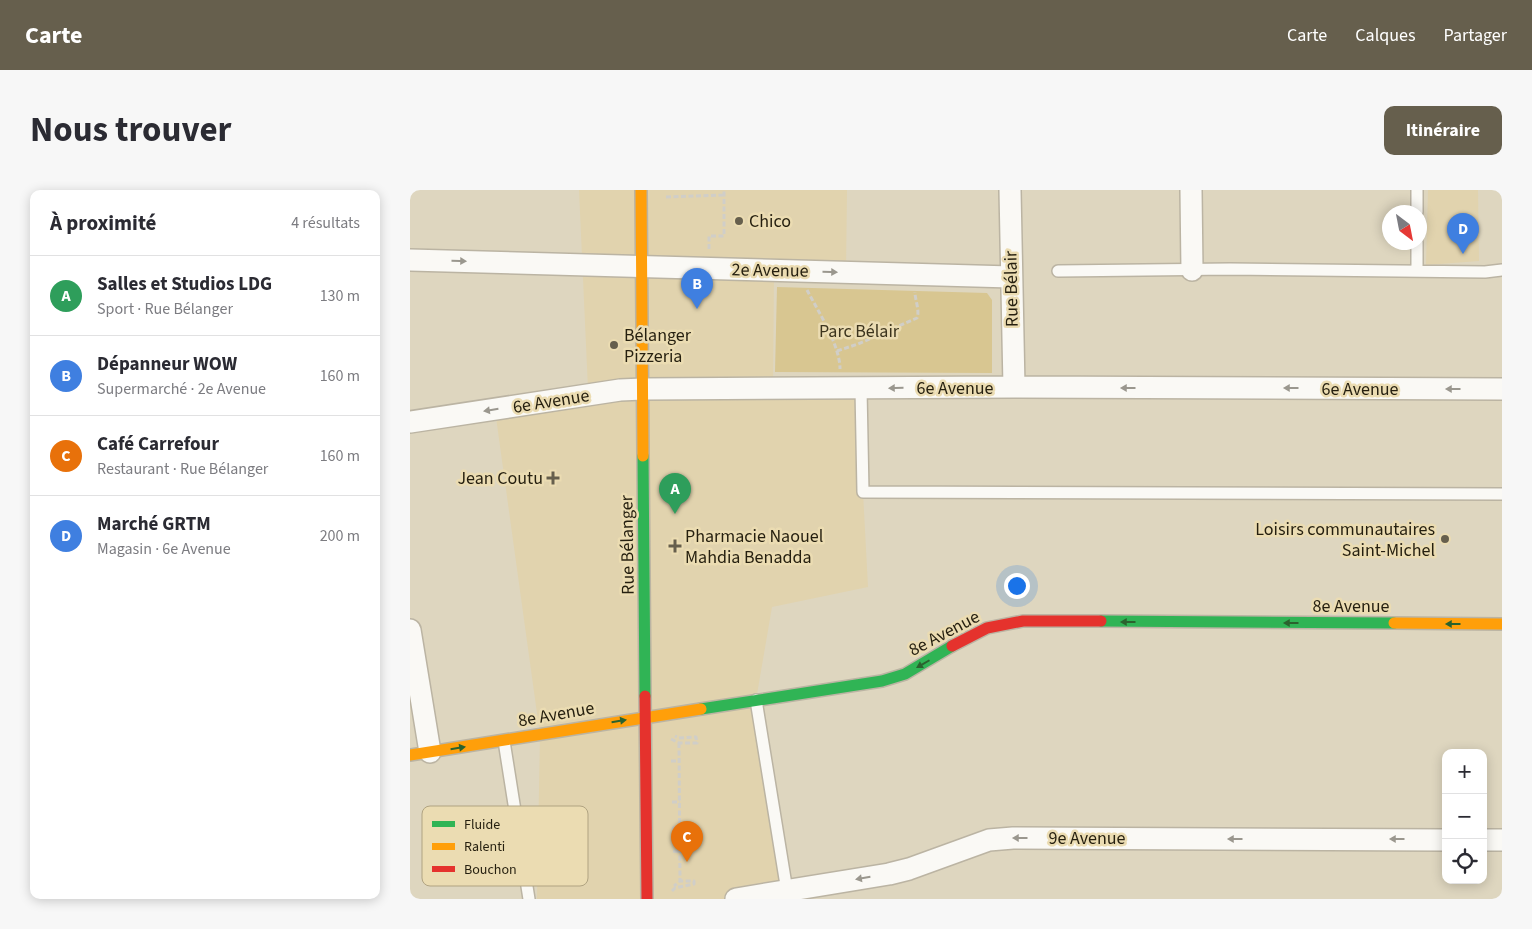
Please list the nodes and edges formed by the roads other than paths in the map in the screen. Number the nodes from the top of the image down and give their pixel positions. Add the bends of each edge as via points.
1 (641, 190) edge
2 (1010, 190) edge
3 (1191, 190) edge
4 (1417, 190) edge
5 (1417, 205) edge
6 (1417, 250) edge
7 (410, 260) edge
8 (642, 266) junction
9 (1192, 270) junction
10 (1417, 270) junction
11 (1502, 270) edge
12 (1058, 271) dead end
13 (1010, 277) junction
14 (1014, 387) junction
15 (643, 389) junction
16 (861, 389) junction
17 (1502, 389) edge
18 (410, 422) edge
19 (1502, 494) edge
20 (1502, 624) edge
21 (410, 630) edge
22 (756, 700) junction
23 (647, 717) junction
24 (504, 740) junction
25 (420, 754) edge
26 (514, 806) edge
27 (1442, 840) edge
28 (1487, 840) edge
29 (1502, 840) edge
30 (527, 886) edge
31 (787, 891) junction
32 (759, 897) edge
33 (529, 899) edge
34 (647, 899) edge
35 (736, 899) edge

1 - 8 street, Rue Bélanger
2 - 13 street, Rue Bélair
3 - 9 street
4 - 5 lane
6 - 10 lane
7 -> 8 street, 2e Avenue
8 -> 13 street, 2e Avenue
8 - 15 street, Rue Bélanger
9 - 10 lane
9 - 12 lane
10 - 11 lane
13 - 14 street, Rue Bélair
14 -> 16 street, 6e Avenue
17 -> 14 street, 6e Avenue
15 - 16 street, 6e Avenue
15 -> 18 street, 6e Avenue
15 - 23 street, Rue Bélanger
16 - 19 lane via 863,492
20 -> 22 street, 8e Avenue via 1022,621 979,632 905,674 882,681
21 - 25 street
22 - 23 street, 8e Avenue
22 - 31 lane
24 -> 23 street, 8e Avenue
23 - 34 street, Rue Bélanger
25 -> 24 street, 8e Avenue
24 - 26 lane
27 -> 31 street, 9e Avenue via 1013,838 989,840 889,874
28 - 29 street
30 - 33 lane
31 - 32 street, 9e Avenue
32 - 35 street, 9e Avenue

